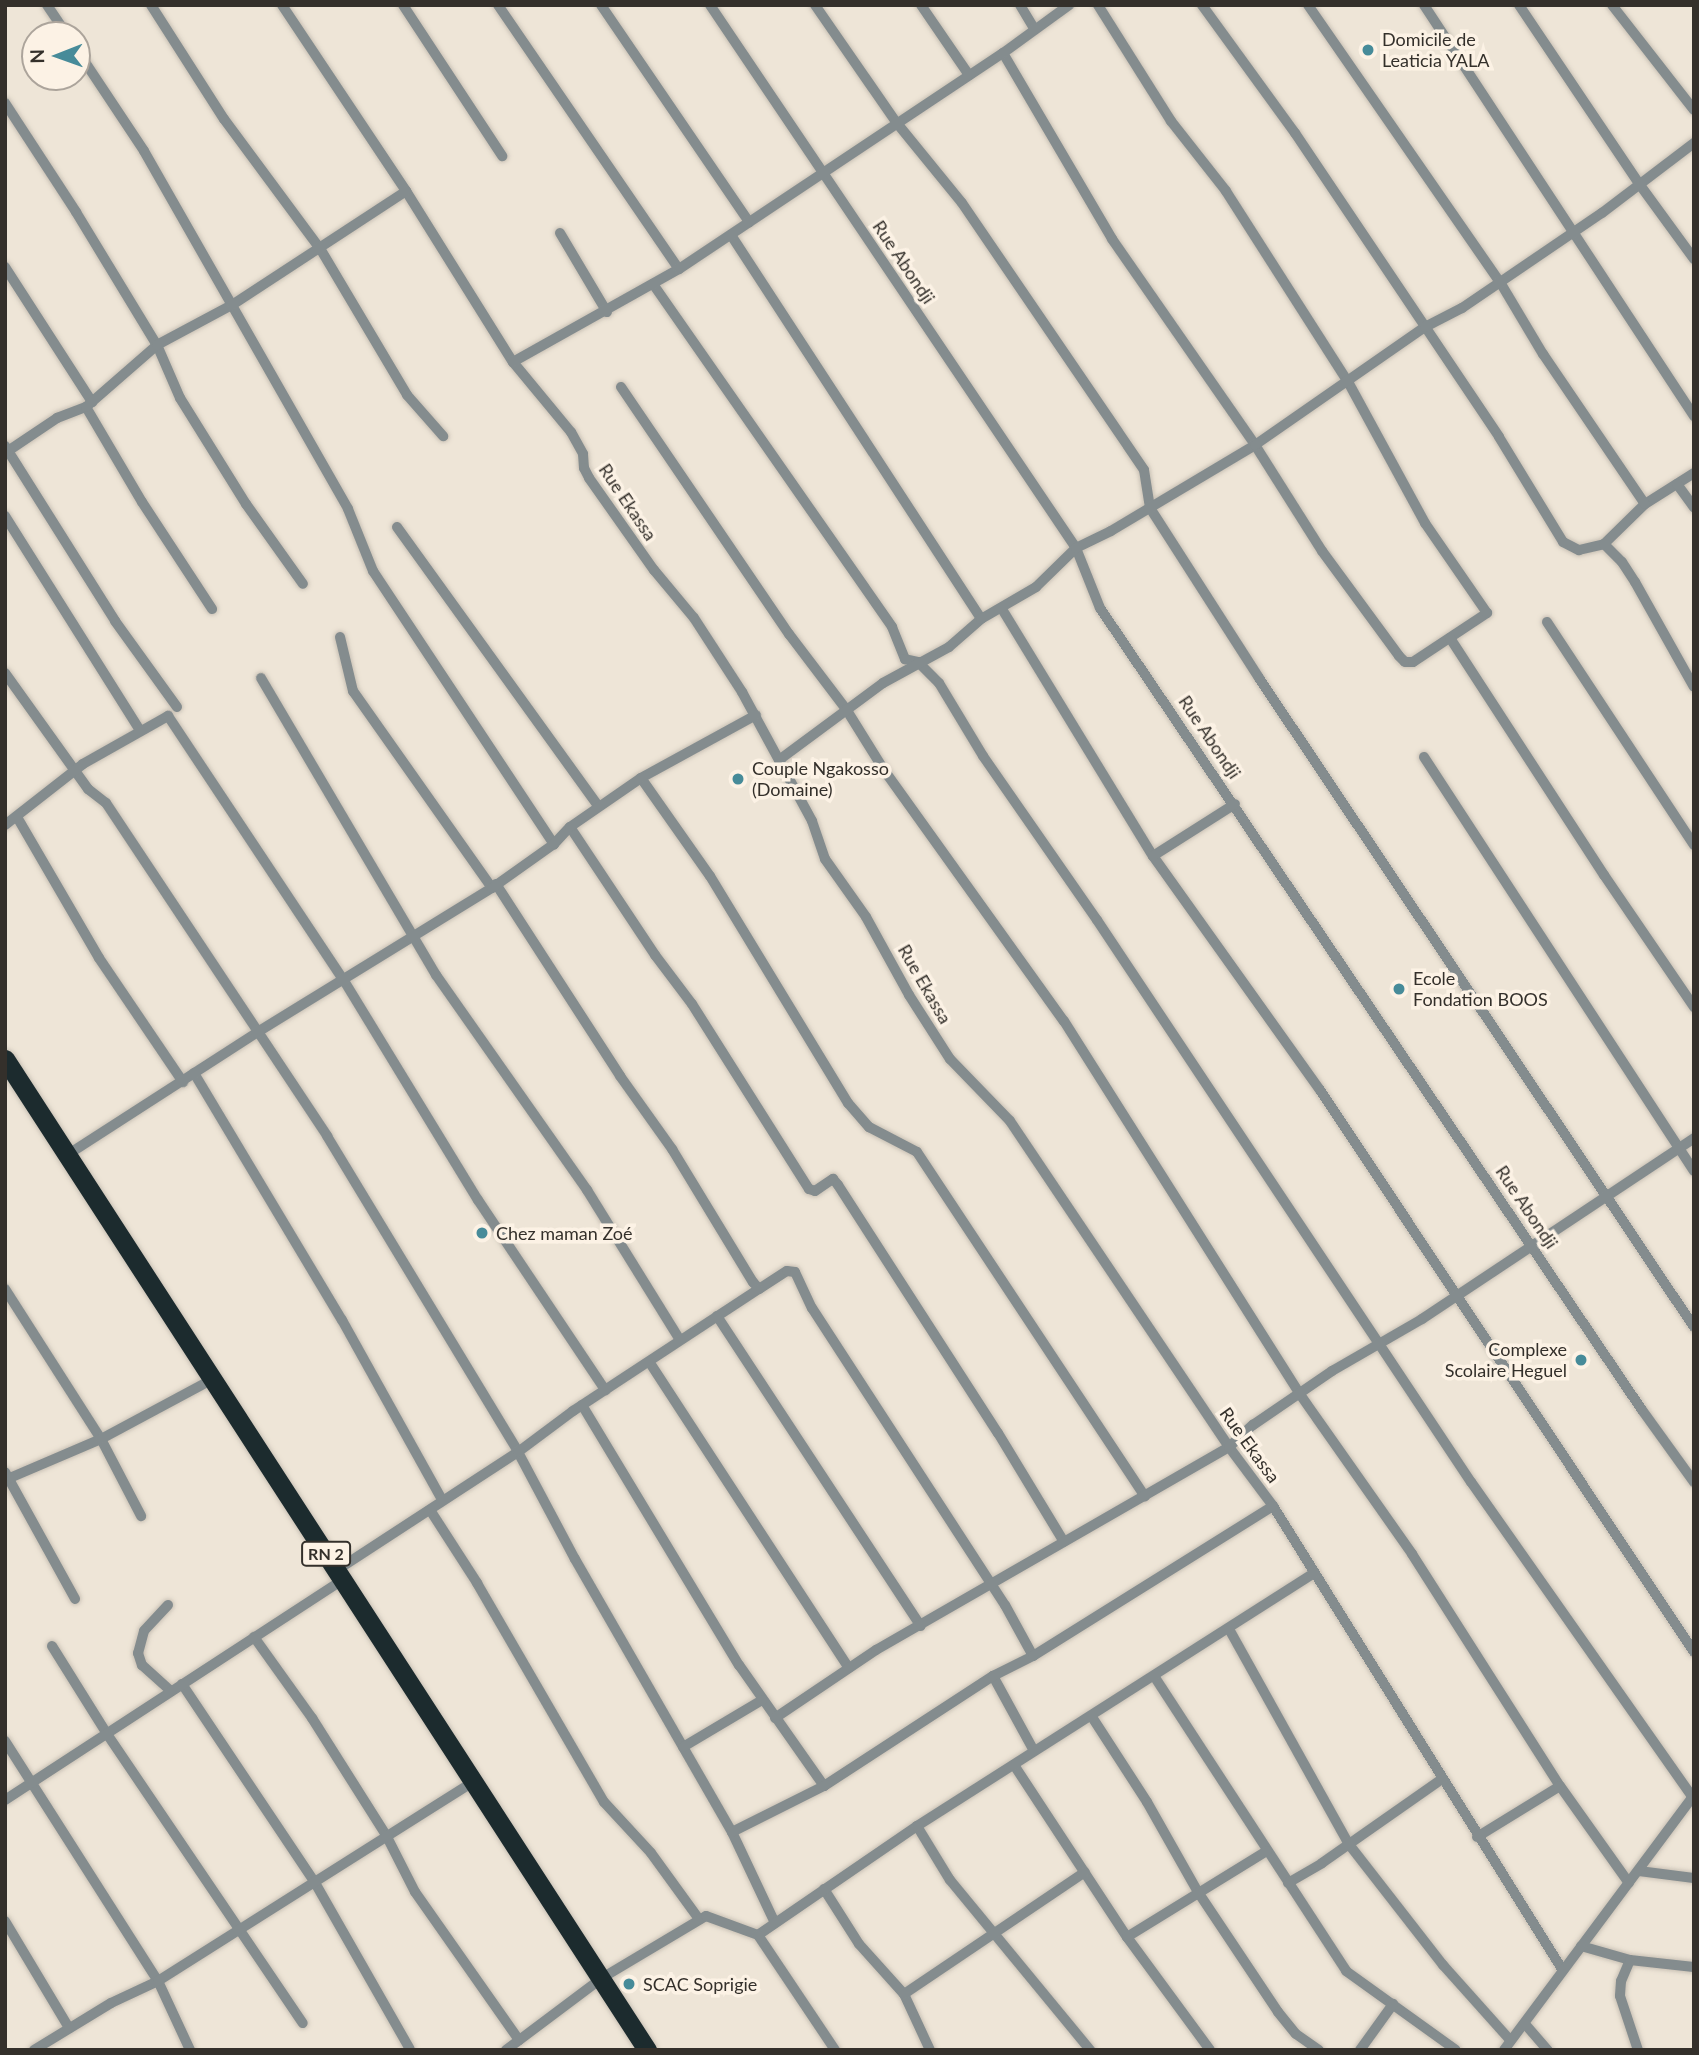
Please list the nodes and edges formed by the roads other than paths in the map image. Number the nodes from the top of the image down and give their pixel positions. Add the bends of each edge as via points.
1 (47, 5) edge
2 (151, 5) edge
3 (282, 5) edge
4 (403, 5) edge
5 (498, 5) edge
6 (601, 5) edge
7 (710, 5) edge
8 (815, 5) edge
9 (921, 5) edge
10 (1020, 5) edge
11 (1069, 5) edge
12 (1098, 5) edge
13 (1202, 5) edge
14 (1308, 5) edge
15 (1424, 5) edge
16 (1519, 5) edge
17 (1612, 5) edge
18 (58, 21) edge
19 (1034, 28) junction
20 (1003, 53) junction
21 (91, 71) edge
22 (969, 75) junction
23 (5, 103) edge
24 (1694, 110) edge
25 (896, 122) junction
26 (1694, 143) edge
27 (502, 156) dead end
28 (822, 172) junction
29 (1640, 185) junction
30 (406, 191) junction
31 (749, 222) junction
32 (1573, 231) junction
33 (560, 233) dead end
34 (731, 235) junction
35 (321, 250) junction
36 (1694, 259) edge
37 (5, 267) edge
38 (679, 269) junction
39 (1500, 282) junction
40 (653, 284) junction
41 (232, 305) junction
42 (607, 312) junction
43 (1425, 327) junction
44 (157, 345) junction
45 (513, 362) junction
46 (1348, 382) junction
47 (621, 387) dead end
48 (89, 405) junction
49 (1694, 416) edge
50 (443, 436) dead end
51 (1255, 445) junction
52 (6, 450) edge
53 (1694, 473) edge
54 (1677, 484) junction
55 (1645, 504) junction
56 (1694, 507) edge
57 (1150, 508) junction
58 (5, 516) edge
59 (397, 527) dead end
60 (1604, 544) junction
61 (1076, 548) junction
62 (303, 584) dead end
63 (212, 609) dead end
64 (1002, 609) junction
65 (981, 618) junction
66 (1547, 622) dead end
67 (340, 637) dead end
68 (1450, 638) junction
69 (918, 663) junction
70 (5, 673) edge
71 (261, 678) dead end
72 (1694, 687) edge
73 (177, 707) dead end
74 (846, 709) junction
75 (756, 715) junction
76 (140, 730) junction
77 (1424, 757) dead end
78 (779, 760) junction
79 (76, 771) junction
80 (641, 778) junction
81 (1234, 804) junction
82 (598, 806) junction
83 (17, 817) junction
84 (6, 824) edge
85 (570, 827) junction
86 (554, 844) junction
87 (1694, 845) edge
88 (1153, 856) junction
89 (494, 886) junction
90 (412, 938) junction
91 (343, 979) junction
92 (1694, 1007) edge
93 (256, 1033) junction
94 (5, 1059) edge
95 (194, 1073) junction
96 (183, 1083) junction
97 (1694, 1138) edge
98 (1678, 1147) junction
99 (67, 1155) junction
100 (1694, 1171) edge
101 (1605, 1197) junction
102 (1532, 1246) junction
103 (5, 1289) edge
104 (759, 1289) junction
105 (1456, 1296) junction
106 (716, 1316) junction
107 (1694, 1327) edge
108 (680, 1340) junction
109 (1378, 1344) junction
110 (650, 1363) junction
111 (213, 1379) junction
112 (605, 1390) junction
113 (1299, 1393) junction
114 (582, 1405) junction
115 (101, 1439) junction
116 (1228, 1447) junction
117 (519, 1452) junction
118 (7, 1477) edge
119 (1694, 1482) edge
120 (1145, 1496) junction
121 (442, 1500) junction
122 (1273, 1506) junction
123 (430, 1510) junction
124 (141, 1516) dead end
125 (1065, 1542) junction
126 (1314, 1573) junction
127 (340, 1575) junction
128 (988, 1583) junction
129 (75, 1598) dead end
130 (168, 1605) dead end
131 (921, 1626) junction
132 (1229, 1629) junction
133 (254, 1637) junction
134 (52, 1646) dead end
135 (1694, 1652) edge
136 (1033, 1656) junction
137 (849, 1668) junction
138 (993, 1676) junction
139 (1154, 1676) junction
140 (182, 1684) junction
141 (171, 1692) junction
142 (762, 1700) junction
143 (1092, 1717) junction
144 (775, 1718) junction
145 (107, 1734) junction
146 (5, 1741) edge
147 (683, 1747) junction
148 (1034, 1751) junction
149 (1014, 1765) junction
150 (1442, 1779) junction
151 (474, 1781) junction
152 (32, 1783) junction
153 (824, 1786) junction
154 (1560, 1786) junction
155 (1693, 1798) edge
156 (5, 1800) edge
157 (917, 1826) junction
158 (732, 1832) junction
159 (386, 1835) junction
160 (1477, 1838) junction
161 (1348, 1843) junction
162 (1267, 1851) junction
163 (1085, 1871) junction
164 (1639, 1871) junction
165 (1694, 1878) edge
166 (314, 1881) junction
167 (1288, 1883) junction
168 (1629, 1883) junction
169 (824, 1889) junction
170 (1198, 1892) junction
171 (699, 1919) junction
172 (5, 1921) edge
173 (774, 1921) junction
174 (239, 1930) junction
175 (993, 1932) junction
176 (758, 1935) junction
177 (1127, 1937) junction
178 (1581, 1946) junction
179 (1630, 1960) junction
180 (1694, 1967) edge
181 (1562, 1969) junction
182 (602, 1978) junction
183 (158, 1981) junction
184 (904, 1994) junction
185 (1393, 2004) junction
186 (303, 2023) dead end
187 (1525, 2024) junction
188 (69, 2028) junction
189 (519, 2040) junction
190 (1507, 2045) edge
191 (410, 2049) edge
192 (34, 2050) edge
193 (190, 2050) edge
194 (506, 2050) edge
195 (647, 2050) edge
196 (835, 2050) edge
197 (930, 2050) edge
198 (1090, 2050) edge
199 (1210, 2050) edge
200 (1319, 2050) edge
201 (1360, 2050) edge
202 (1456, 2050) edge
203 (1548, 2050) edge
204 (1638, 2050) edge

1 - 18 street
2 - 35 street via 224,119
3 - 30 street, Rue Ekassa
4 - 27 street
5 - 38 street
6 - 31 street
7 - 28 street, Rue Abondji
8 - 25 street
9 - 22 street
10 - 19 street
11 - 19 street
12 - 46 street via 1171,121 1226,191
13 - 43 street via 1295,133
14 - 39 street
15 - 32 street
16 - 29 street
17 - 24 street
19 - 20 street
20 - 22 street
20 - 51 street via 1112,239
21 - 41 street via 144,151
22 - 25 street
23 - 44 street
25 - 28 street
25 - 57 street via 962,203 1144,470
26 - 29 street
28 - 31 street
28 - 61 street, Rue Abondji
29 - 32 street
29 - 36 street
30 - 35 street
30 - 45 street, Rue Ekassa
31 - 34 street
32 - 39 street
32 - 49 street
33 - 42 street
34 - 38 street
34 - 65 street
35 - 41 street
35 - 50 street via 407,395
37 - 48 street
38 - 40 street
39 - 43 street
39 - 55 street
40 - 42 street
40 - 69 street via 892,627 905,659
41 - 44 street
41 - 86 street via 348,509 373,571
42 - 45 street
43 - 46 street
43 - 60 street via 1563,542 1579,550
44 - 48 street
44 - 62 street via 180,398
45 - 75 street, Rue Ekassa via 571,432 589,478 694,618
46 - 51 street
46 - 68 street via 1425,523 1487,613
47 - 74 street via 789,634
48 - 52 street via 57,418
48 - 63 street via 142,502
51 - 57 street
51 - 68 street via 1322,551 1405,662 1413,662
52 - 73 street via 115,621
53 - 54 street
54 - 55 street
54 - 56 street
55 - 60 street
57 - 61 street
57 - 101 street
58 - 76 street
59 - 82 street
60 - 72 street via 1635,582
61 - 64 street via 1036,587
61 - 81 street, Rue Abondji via 1100,608
64 - 65 street
64 - 88 street
65 - 69 street via 949,647
66 - 87 street
67 - 89 street via 353,691
68 - 92 street
69 - 74 street
69 - 109 street via 939,683 983,756
70 - 79 street
71 - 90 street
74 - 78 street
74 - 113 street via 884,770 1064,1021
75 - 78 street, Rue Ekassa
75 - 80 street
76 - 79 street
76 - 91 street via 168,716
77 - 98 street
78 - 116 street, Rue Ekassa via 812,821 825,859 866,917 950,1059 1010,1121
79 - 83 street
79 - 93 street via 88,789 106,803
80 - 82 street
80 - 120 street via 710,876 848,1103 869,1127 917,1152
81 - 88 street
81 - 102 street, Rue Abondji
82 - 85 street
83 - 84 street
83 - 96 street via 99,958
85 - 86 street
85 - 125 street via 692,1004 809,1189 815,1191 834,1179
86 - 89 street
88 - 105 street via 1320,1090
89 - 90 street
89 - 104 street via 672,1149
90 - 91 street
90 - 108 street via 593,1199
91 - 93 street
91 - 112 street via 478,1200
93 - 95 street
93 - 117 street via 327,1136
94 - 99 highway, RN 2
95 - 96 street
95 - 121 street via 342,1320
96 - 99 street
97 - 98 street
98 - 100 street
98 - 101 street
99 - 111 highway, RN 2
101 - 102 street
101 - 107 street
102 - 105 street
102 - 119 street, Rue Abondji
103 - 115 street
104 - 106 street
104 - 128 street via 787,1271 795,1272 812,1308
105 - 109 street
105 - 135 street
106 - 108 street
106 - 131 street
108 - 110 street
109 - 113 street
109 - 155 street
110 - 112 street
110 - 137 street
111 - 115 street
111 - 127 highway, RN 2
112 - 114 street
113 - 116 street
113 - 154 street via 1412,1554
114 - 117 street
114 - 142 street
115 - 118 street
115 - 124 street
116 - 120 street
116 - 122 street, Rue Ekassa
117 - 121 street
117 - 147 street
118 - 129 street
120 - 125 street
121 - 123 street
122 - 126 street, Rue Ekassa
122 - 136 street
123 - 127 street
123 - 171 street via 604,1802 652,1853
125 - 128 street
126 - 132 street
126 - 150 street, Rue Ekassa
127 - 133 street
127 - 151 highway, RN 2
128 - 131 street
128 - 136 street
130 - 141 street via 144,1631 138,1653 142,1665
131 - 137 street
132 - 139 street
132 - 161 street
133 - 140 street
133 - 159 street
134 - 145 street
136 - 138 street
137 - 144 street
138 - 148 street
138 - 153 street
139 - 143 street
139 - 162 street
140 - 141 street
140 - 166 street
141 - 145 street
142 - 144 street
142 - 147 street
143 - 148 street
143 - 170 street
144 - 153 street
145 - 152 street
145 - 174 street
146 - 152 street
147 - 158 street
148 - 149 street
149 - 157 street
149 - 163 street
150 - 160 street, Rue Ekassa
150 - 161 street
151 - 159 street
151 - 182 highway, RN 2
152 - 156 street
152 - 183 street
153 - 158 street
154 - 160 street
154 - 168 street
155 - 164 street
157 - 169 street
157 - 175 street via 950,1880
158 - 173 street
159 - 166 street
159 - 189 street via 415,1892
160 - 181 street, Rue Ekassa
161 - 167 street
161 - 190 street
162 - 167 street
162 - 170 street
163 - 175 street
163 - 177 street
164 - 165 street
164 - 168 street
166 - 174 street
166 - 191 street
167 - 185 street via 1346,1970
168 - 178 street
169 - 173 street
169 - 184 street via 859,1944
170 - 177 street
170 - 200 street via 1278,2012 1296,2034
171 - 176 street via 710,1917
171 - 182 street
172 - 188 street
173 - 176 street
174 - 183 street
174 - 186 street
175 - 184 street
175 - 198 street
176 - 196 street
177 - 199 street
178 - 179 street
178 - 181 street
179 - 180 street
179 - 204 street via 1620,1996
181 - 187 street
182 - 189 street
182 - 195 highway, RN 2
183 - 188 street
183 - 193 street
184 - 197 street
185 - 201 street
185 - 202 street
187 - 190 street
187 - 203 street
188 - 192 street
189 - 194 street

